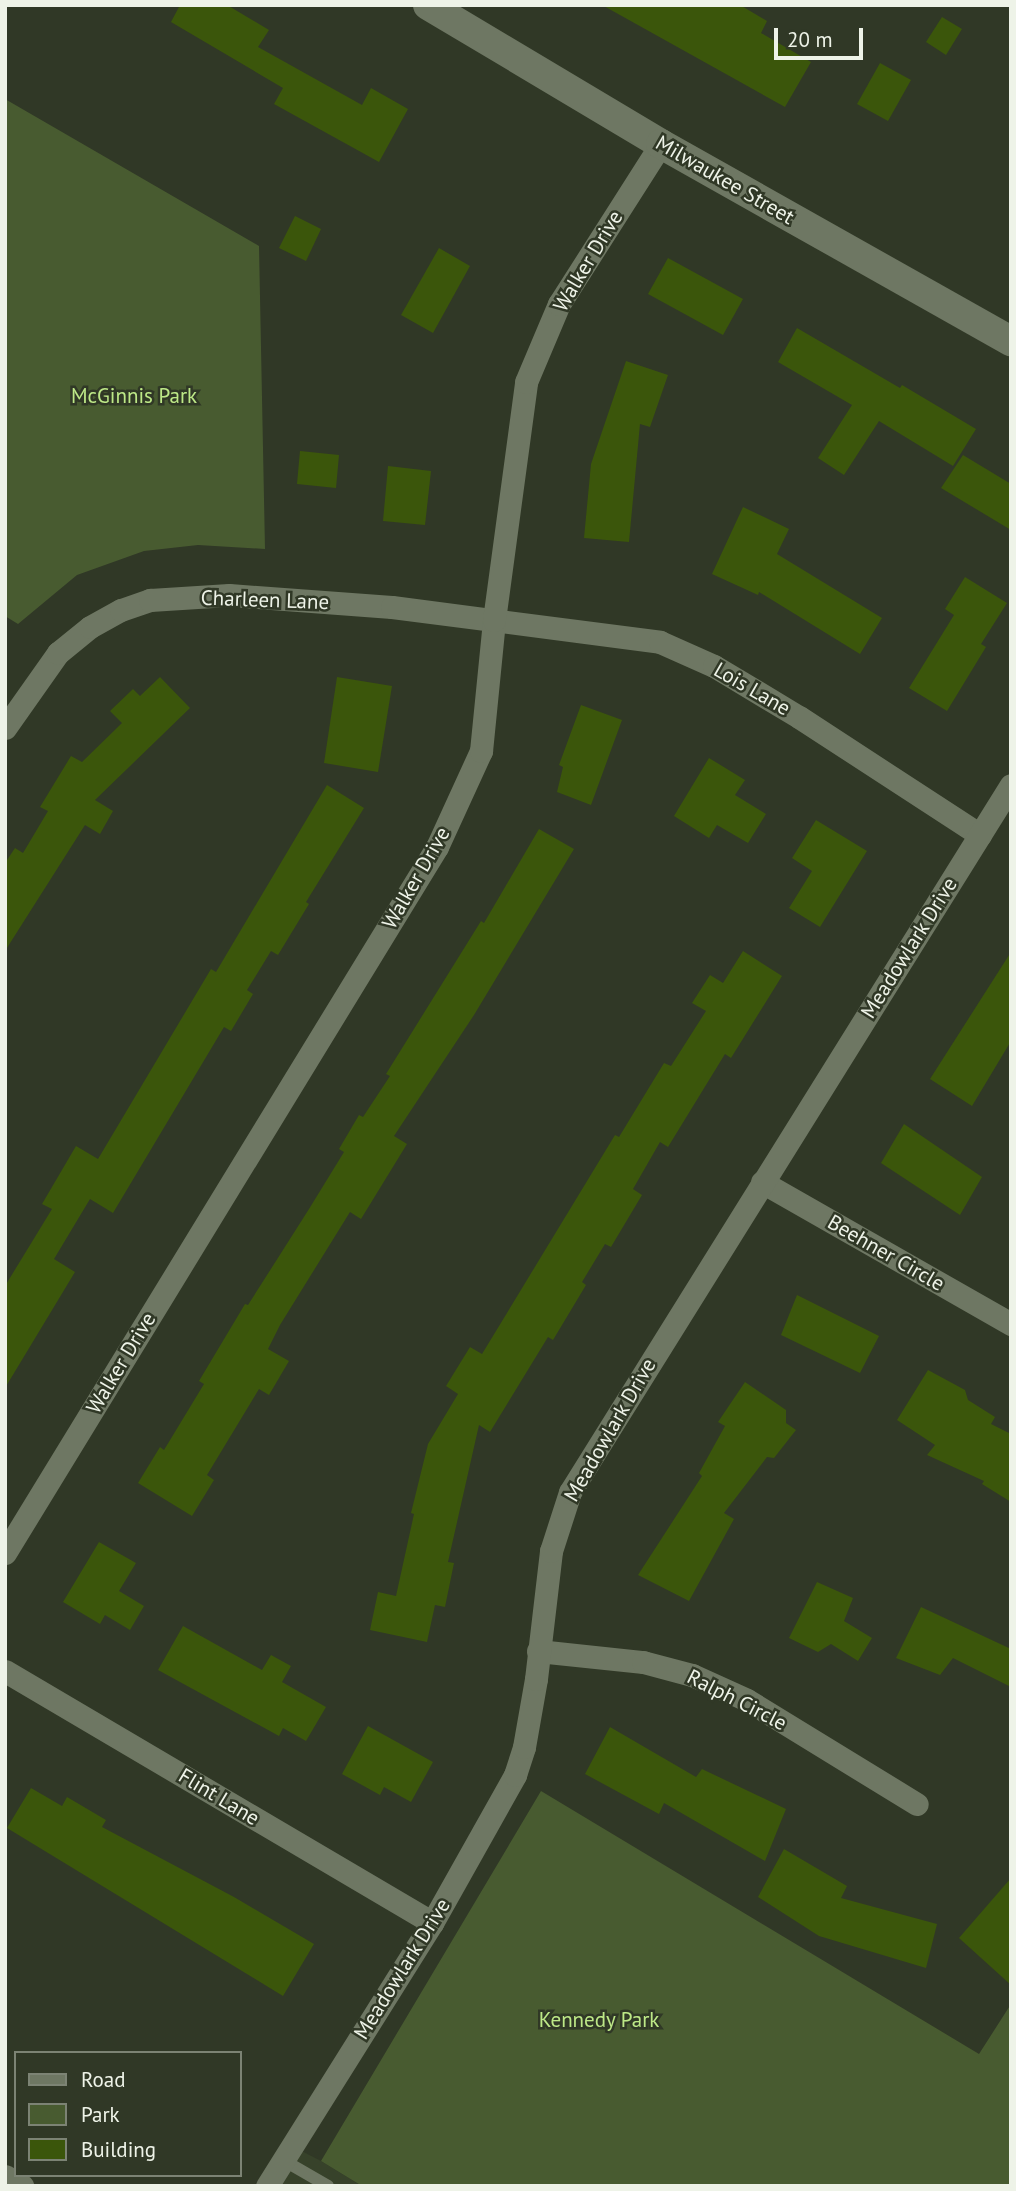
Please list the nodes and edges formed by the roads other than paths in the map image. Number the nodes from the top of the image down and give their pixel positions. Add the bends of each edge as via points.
1 (428, 8) edge
2 (661, 144) junction
3 (1011, 341) edge
4 (494, 620) junction
5 (5, 728) edge
6 (1011, 785) edge
7 (980, 835) junction
8 (762, 1182) junction
9 (1011, 1324) edge
10 (5, 1553) edge
11 (538, 1651) junction
12 (5, 1671) edge
13 (917, 1804) dead end
14 (432, 1923) junction
15 (283, 2160) junction
16 (5, 2176) edge
17 (22, 2186) edge
18 (267, 2186) edge
19 (328, 2186) edge

1 - 2 street, Milwaukee Street
2 - 3 street, Milwaukee Street
2 - 4 street, Walker Drive via 559,304 526,382
4 - 5 street, Charleen Lane via 229,595 150,600 90,627 58,653
4 - 7 street, Lois Lane via 660,642 714,666 799,717
4 - 10 street, Walker Drive via 481,751 437,847
6 - 7 street, Meadowlark Drive
7 - 8 street, Meadowlark Drive
8 - 9 street, Beehner Circle
8 - 11 street, Meadowlark Drive via 569,1492 551,1551
11 - 13 street, Ralph Circle via 643,1662 692,1675 747,1700
11 - 14 street, Meadowlark Drive via 515,1775
12 - 14 street, Flint Lane
14 - 15 street, Meadowlark Drive
15 - 18 street, Meadowlark Drive
15 - 19 lane
16 - 17 street

